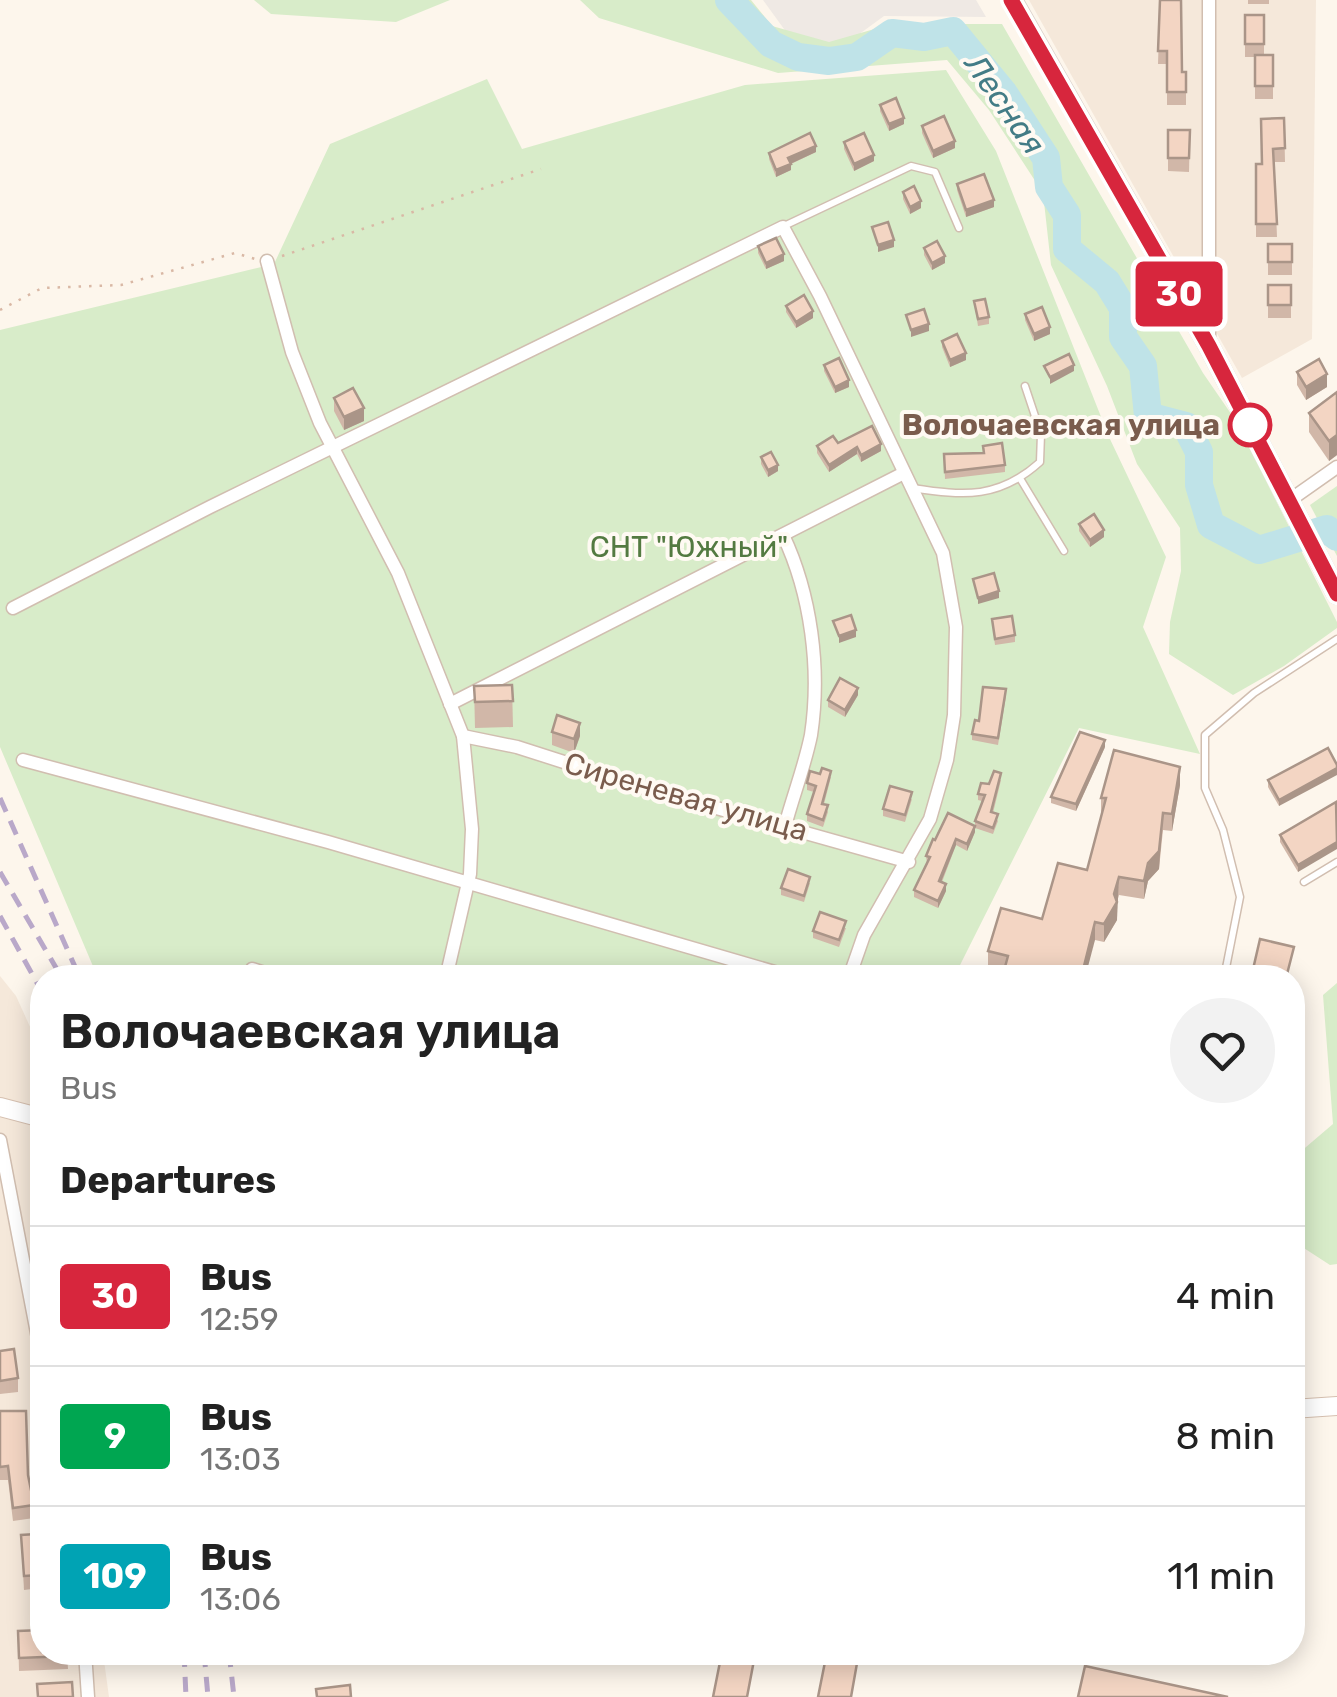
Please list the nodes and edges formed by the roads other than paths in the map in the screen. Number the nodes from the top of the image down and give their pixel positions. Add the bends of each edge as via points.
1 (1012, 0) edge
2 (1209, 0) edge
3 (783, 226) junction
4 (959, 228) dead end
5 (267, 262) road end
6 (1209, 346) junction
7 (1024, 386) dead end
8 (333, 448) junction
9 (1337, 467) edge
10 (904, 473) junction
11 (1021, 480) junction
12 (911, 488) junction
13 (1290, 500) junction
14 (783, 535) junction
15 (1064, 552) dead end
16 (1337, 594) edge
17 (12, 608) dead end
18 (1337, 639) edge
19 (450, 704) junction
20 (463, 736) junction
21 (23, 760) dead end
22 (785, 826) junction
23 (909, 862) junction
24 (1337, 862) edge
25 (1304, 882) dead end
26 (467, 883) junction
27 (449, 965) edge
28 (750, 965) edge
29 (854, 965) edge
30 (1227, 965) edge
31 (0, 1107) edge
32 (30, 1115) edge
33 (0, 1140) edge
34 (30, 1296) edge
35 (1337, 1406) edge
36 (1305, 1408) edge
37 (85, 1665) edge
38 (88, 1697) edge

1 - 6 main road
2 - 6 street
3 - 4 lane via 911,166 935,172
3 - 8 street
3 - 10 street
5 - 8 street via 292,352
6 - 13 main road
7 - 11 lane via 1040,434 1040,462
8 - 17 street
8 - 19 street via 398,573
9 - 13 street
10 - 12 street
10 - 14 street
11 - 12 lane via 990,493
11 - 15 lane
12 - 23 street via 943,553 956,671 948,760
13 - 16 main road
14 - 19 street
14 - 22 street via 807,596 813,667 810,735
18 - 30 lane via 1254,693 1206,735 1205,788 1240,897
19 - 20 street
20 - 22 street, Сиреневая улица
20 - 26 street via 472,829
21 - 26 street
22 - 23 street, Сиреневая улица
23 - 29 street via 864,935
24 - 25 lane
26 - 27 street
26 - 28 street
31 - 32 main road
33 - 34 street
35 - 36 main road
37 - 38 street

